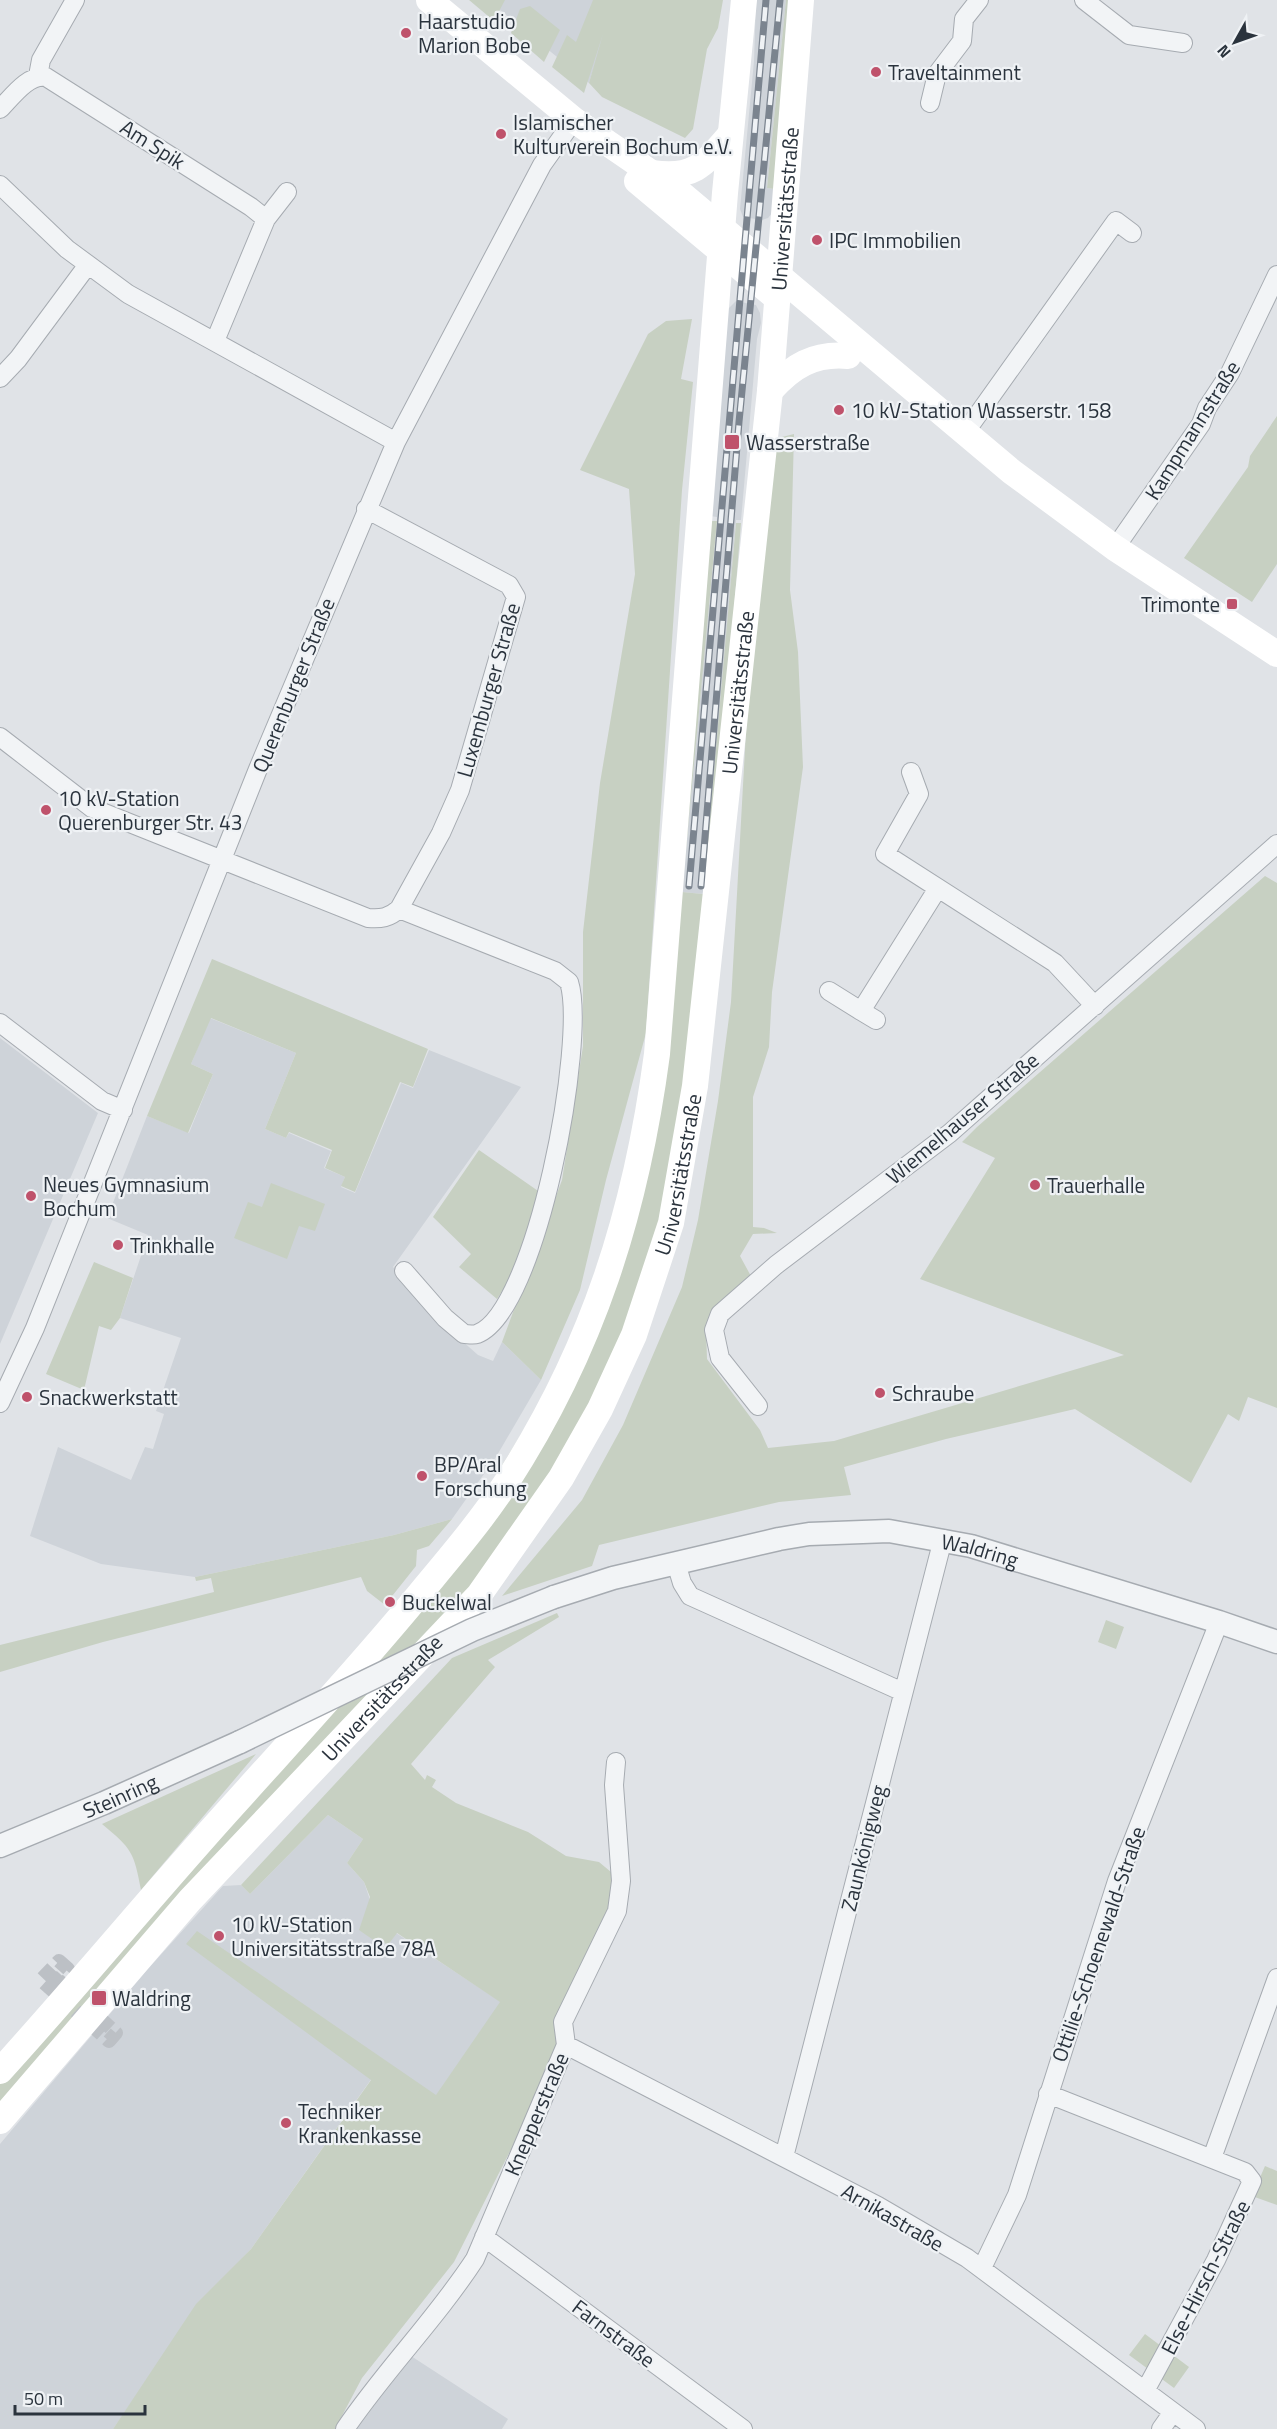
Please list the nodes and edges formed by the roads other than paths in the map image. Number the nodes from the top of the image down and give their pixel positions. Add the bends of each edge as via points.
1 (75, 0) edge
2 (429, 0) edge
3 (744, 0) edge
4 (801, 0) edge
5 (979, 0) edge
6 (1084, 0) edge
7 (1183, 43) dead end
8 (38, 76) junction
9 (930, 103) dead end
10 (0, 109) edge
11 (574, 120) junction
12 (729, 136) junction
13 (653, 173) junction
14 (0, 185) edge
15 (287, 192) dead end
16 (266, 219) junction
17 (1132, 232) dead end
18 (721, 240) junction
19 (87, 266) junction
20 (1277, 275) edge
21 (778, 288) junction
22 (215, 341) junction
23 (848, 356) junction
24 (0, 378) edge
25 (770, 391) junction
26 (942, 415) junction
27 (964, 434) junction
28 (396, 442) junction
29 (366, 509) junction
30 (1115, 548) junction
31 (1276, 652) edge
32 (0, 737) edge
33 (910, 772) dead end
34 (1277, 844) edge
35 (222, 859) junction
36 (938, 888) junction
37 (399, 909) junction
38 (829, 991) dead end
39 (1095, 1006) junction
40 (0, 1023) edge
41 (123, 1110) junction
42 (404, 1271) dead end
43 (0, 1403) edge
44 (758, 1406) dead end
45 (943, 1539) junction
46 (676, 1563) junction
47 (1219, 1622) junction
48 (1277, 1642) edge
49 (903, 1692) junction
50 (240, 1742) joint
51 (616, 1762) dead end
52 (0, 1846) edge
53 (1277, 1978) edge
54 (566, 2045) junction
55 (0, 2070) edge
56 (1048, 2094) junction
57 (0, 2121) edge
58 (784, 2157) junction
59 (1212, 2158) junction
60 (484, 2237) junction
61 (982, 2268) junction
62 (1145, 2391) junction
63 (1173, 2412) junction
64 (345, 2429) edge
65 (743, 2429) edge
66 (1161, 2429) edge
67 (1196, 2429) edge

1 - 8 street via 41,60
2 - 11 main road
3 - 12 main road, Universitätsstraße
4 - 21 main road, Universitätsstraße
5 - 9 street via 964,19 962,41 937,74
6 - 7 street via 1129,35
8 - 10 street
8 - 16 street, Am Spik via 55,82
11 - 13 main road
11 - 18 main road via 599,149
11 - 28 street, Querenburger Straße via 542,165
12 - 13 main road via 694,171 673,176
12 - 18 main road, Universitätsstraße
13 - 18 main road
14 - 19 street
15 - 16 street
16 - 22 street
17 - 27 street via 1116,221
18 - 21 main road
18 - 55 main road, Universitätsstraße via 655,1066 644,1144 620,1242 586,1335 533,1439 471,1531 367,1657
19 - 22 street via 128,294
19 - 24 street
20 - 30 street, Kampmannstraße via 1201,424
21 - 23 main road
21 - 25 main road, Universitätsstraße
21 - 26 main road
22 - 28 street
23 - 25 main road via 822,356 799,364
23 - 26 main road via 913,405
25 - 57 main road, Universitätsstraße via 694,1097 671,1223 634,1335 600,1409 561,1478 479,1595 198,1892
26 - 27 main road
27 - 30 main road
28 - 29 street, Querenburger Straße
29 - 35 street, Querenburger Straße
29 - 37 street, Luxemburger Straße via 509,585 516,597 459,790 441,833
30 - 31 main road
32 - 35 street via 92,808
33 - 36 street via 919,794 885,854
34 - 39 street, Wiemelhauser Straße
35 - 37 street via 368,918 382,919
35 - 41 street, Querenburger Straße
36 - 38 street via 869,1015
36 - 39 street via 1055,963
37 - 42 street via 555,971 569,982 575,1011 558,1151 529,1252 512,1295 494,1321 478,1334 464,1334
39 - 44 street, Wiemelhauser Straße via 950,1133 776,1265 720,1314 714,1330 720,1358
40 - 41 street via 102,1101
41 - 43 street, Querenburger Straße via 35,1328
45 - 46 street, Waldring via 889,1531 809,1534
45 - 47 street, Waldring
45 - 49 street, Zaunkönigweg
46 - 49 street via 690,1596
46 - 50 street, Waldring, bridge via 554,1597 472,1630
47 - 48 street, Waldring
47 - 56 street, Ottilie-Schoenewald-Straße via 1117,1881
49 - 58 street, Zaunkönigweg
50 - 52 street, Steinring
51 - 54 street, Knepperstraße via 621,1881 617,1911 563,2022
53 - 59 street
54 - 58 street, Arnikastraße
54 - 60 street, Knepperstraße
56 - 59 street, Else-Hirsch-Straße
56 - 61 street, Ottilie-Schoenewald-Straße via 1017,2195
58 - 61 street, Arnikastraße via 878,2206
59 - 62 street, Else-Hirsch-Straße via 1245,2172 1252,2181 1211,2271
60 - 64 street, Knepperstraße via 458,2285 375,2385
60 - 65 street, Farnstraße
61 - 62 street, Arnikastraße
62 - 63 street, Arnikastraße
63 - 66 street
63 - 67 street, Arnikastraße

